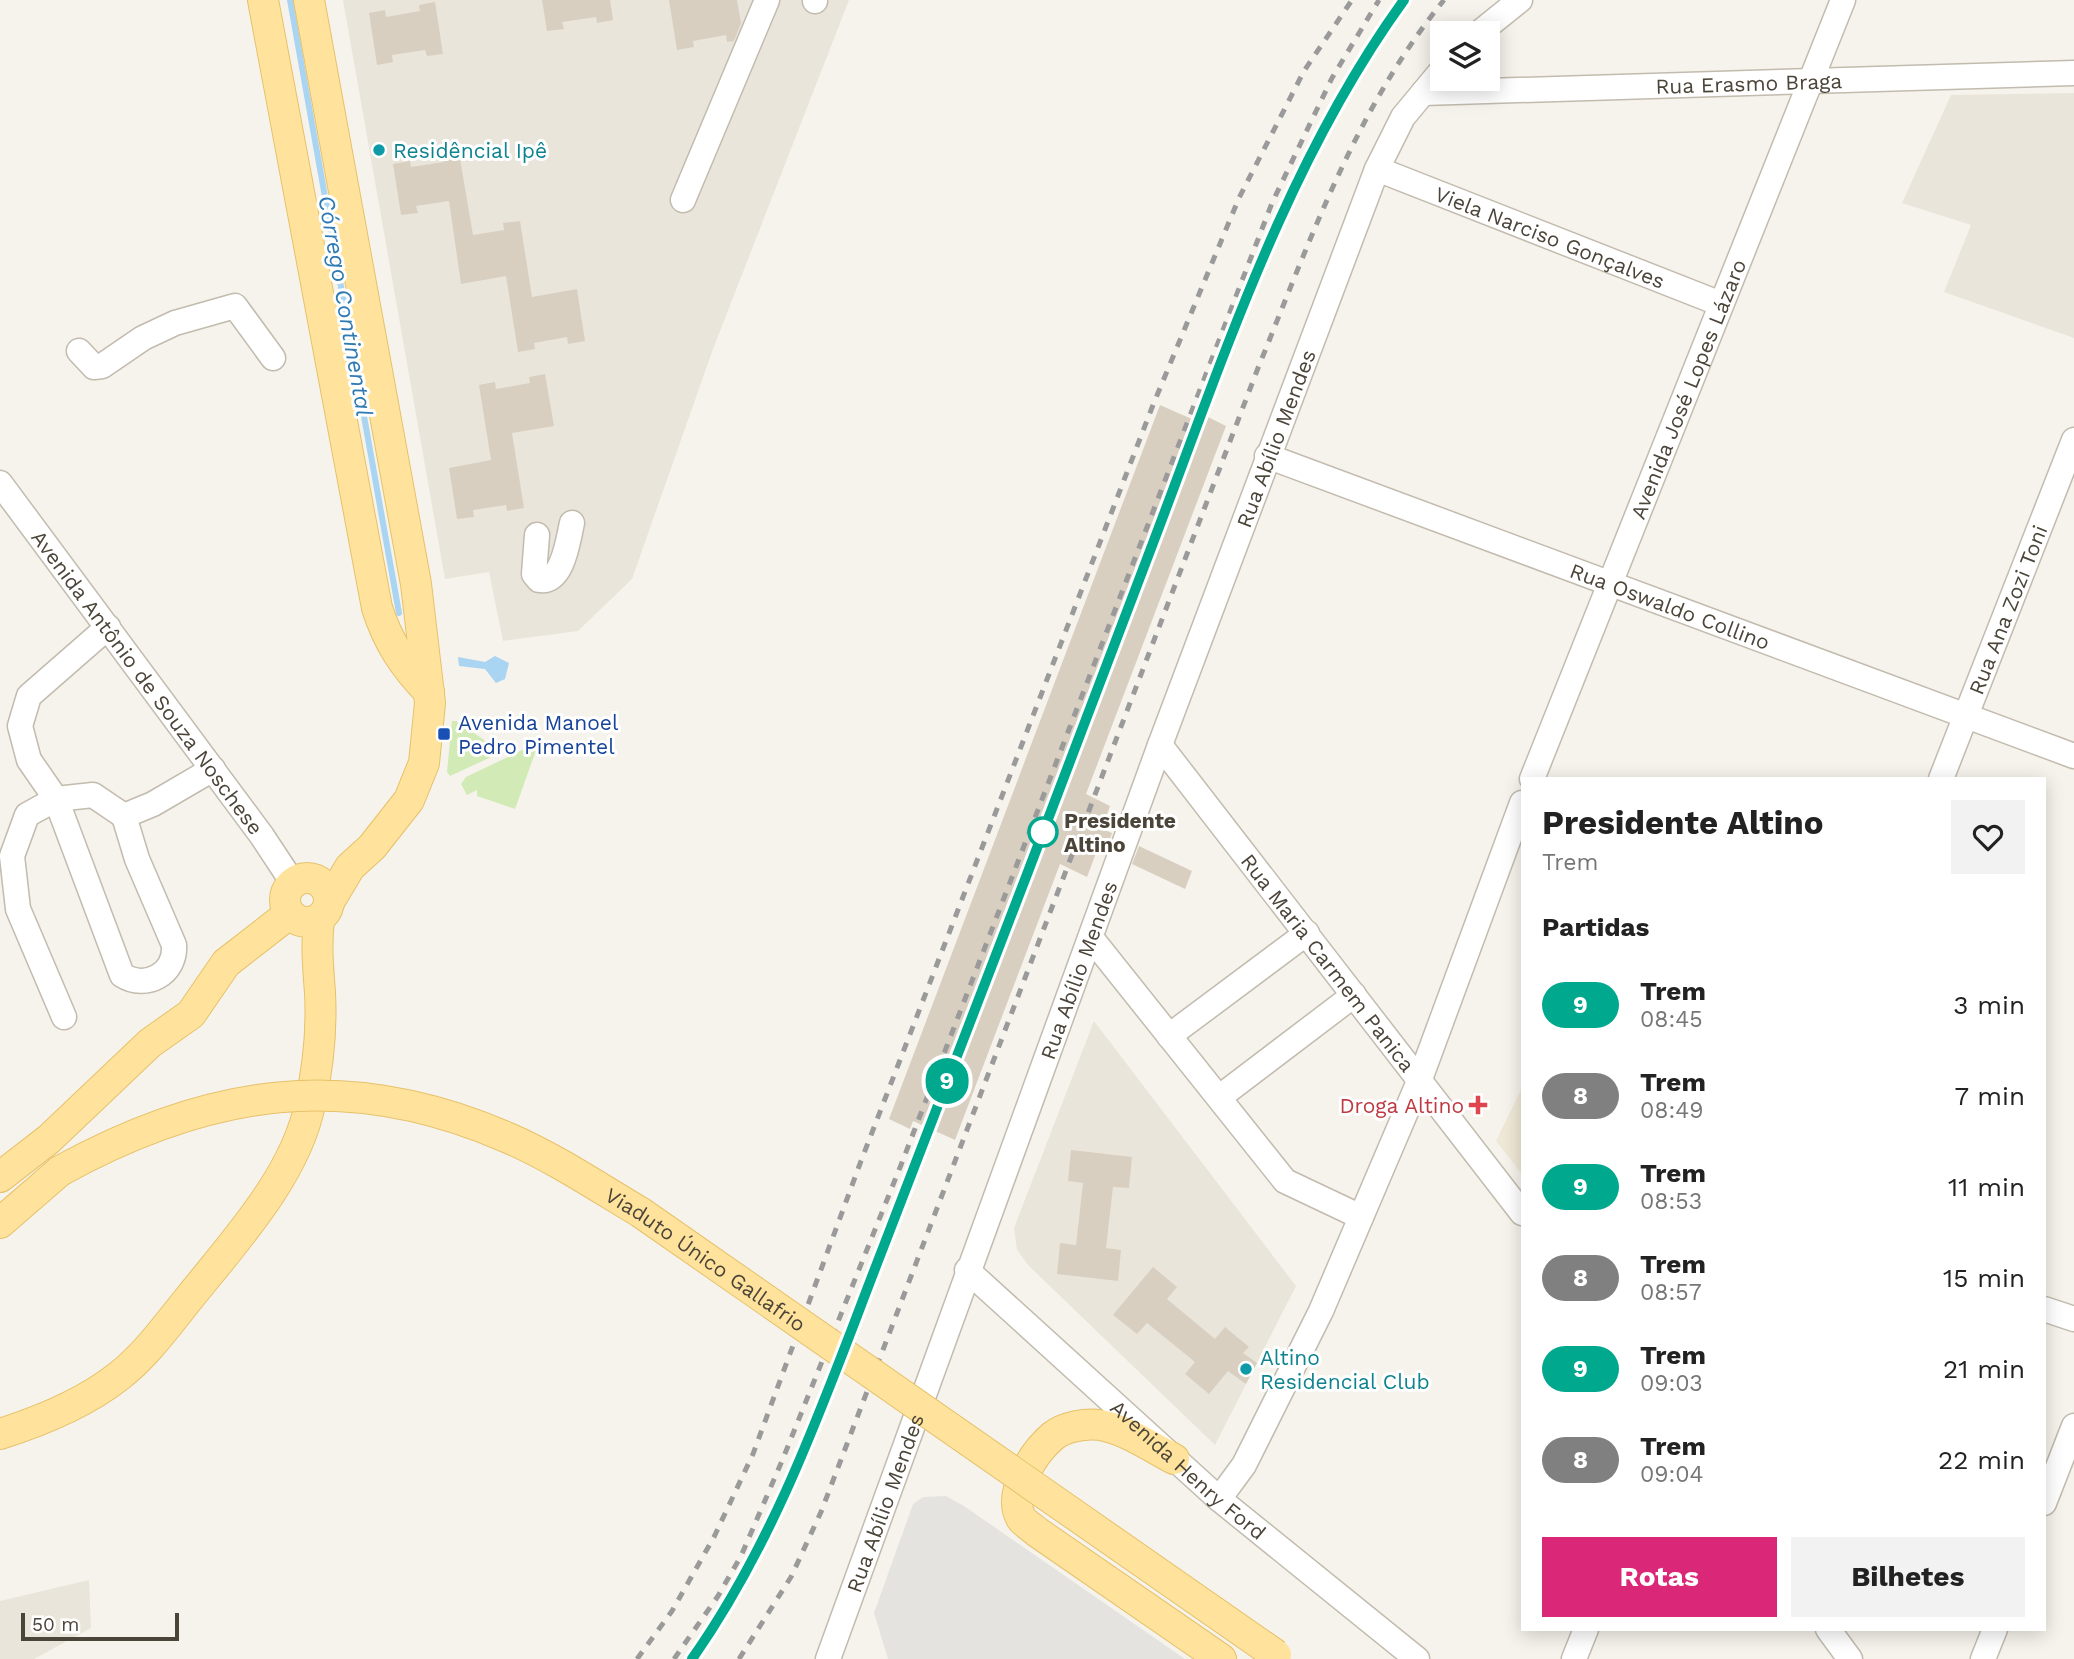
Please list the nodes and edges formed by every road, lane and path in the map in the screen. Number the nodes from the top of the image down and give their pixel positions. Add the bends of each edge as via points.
1 (263, 0) edge
2 (309, 0) edge
3 (767, 0) edge
4 (1520, 0) edge
5 (1843, 0) edge
6 (1494, 21) edge
7 (2074, 73) edge
8 (1812, 79) junction
9 (1430, 85) edge
10 (1423, 93) junction
11 (1377, 169) junction
12 (683, 200) dead end
13 (1721, 304) junction
14 (79, 351) dead end
15 (273, 358) dead end
16 (2074, 440) edge
17 (1267, 456) junction
18 (0, 483) edge
19 (8, 510) edge
20 (572, 523) dead end
21 (537, 535) dead end
22 (1608, 585) junction
23 (108, 627) junction
24 (391, 645) junction
25 (424, 653) junction
26 (429, 692) junction
27 (1967, 715) junction
28 (1160, 745) junction
29 (2074, 756) edge
30 (213, 769) junction
31 (1533, 777) edge
32 (1942, 777) edge
33 (56, 799) junction
34 (1521, 806) edge
35 (124, 816) junction
36 (308, 903) junction
37 (1307, 933) junction
38 (1092, 939) junction
39 (1354, 995) junction
40 (64, 1017) dead end
41 (1169, 1036) junction
42 (1420, 1079) junction
43 (1221, 1096) junction
44 (0, 1177) edge
45 (1521, 1212) edge
46 (1361, 1217) junction
47 (0, 1223) edge
48 (967, 1270) junction
49 (2046, 1309) edge
50 (2074, 1320) edge
51 (2074, 1426) edge
52 (0, 1434) edge
53 (1174, 1459) junction
54 (2046, 1498) edge
55 (1219, 1499) junction
56 (1586, 1631) edge
57 (1829, 1631) edge
58 (1994, 1631) edge
59 (838, 1633) junction
60 (1279, 1657) edge
61 (828, 1659) edge
62 (851, 1659) edge
63 (1221, 1659) edge
64 (1417, 1659) edge
65 (1574, 1659) edge
66 (1850, 1659) edge
67 (1983, 1659) edge

1 - 24 main road via 377,608
2 - 25 main road via 394,458
3 - 12 street
4 - 6 street
5 - 8 street, Avenida José Lopes Lázaro
7 - 8 street, Rua Erasmo Braga
8 - 10 street, Rua Erasmo Braga
8 - 13 street, Avenida José Lopes Lázaro
9 - 10 street, Rua Abílio Mendes
10 - 11 street, Rua Abílio Mendes via 1403,117
11 - 13 street, Viela Narciso Gonçalves
11 - 17 street, Rua Abílio Mendes
13 - 22 street, Avenida José Lopes Lázaro
14 - 15 street via 94,367 102,366 154,333 234,306
16 - 27 street, Rua Ana Zozi Toni
17 - 22 street, Rua Oswaldo Collino
17 - 28 street, Rua Abílio Mendes
18 - 19 street, Avenida Antônio de Souza Noschese
19 - 23 street, Avenida Antônio de Souza Noschese
20 - 21 street via 560,565 544,582 534,574
22 - 27 street, Rua Oswaldo Collino
22 - 31 street, Avenida José Lopes Lázaro
23 - 30 street, Avenida Antônio de Souza Noschese
23 - 33 street via 29,696 20,726 29,760
24 - 25 main road
24 - 26 main road
25 - 26 main road
26 - 36 main road via 424,763 414,789 394,821
27 - 29 street, Rua Oswaldo Collino
27 - 32 street, Rua Ana Zozi Toni
28 - 37 street, Rua Maria Carmem Panica
28 - 38 street, Rua Abílio Mendes
30 - 35 street
30 - 36 street, Avenida Antônio de Souza Noschese
33 - 35 street via 93,795
33 - 35 street via 122,975 145,981 169,970 175,960 174,944 137,859
33 - 40 street via 27,815 12,856 18,909
34 - 42 street
36 - 44 main road via 226,963 191,1014 150,1043 49,1139
36 - 52 main road via 320,994 318,1056 310,1108 279,1179 249,1225 147,1351 119,1377 83,1399
37 - 39 street, Rua Maria Carmem Panica
37 - 41 street
38 - 41 street
38 - 48 street, Rua Abílio Mendes
39 - 42 street, Rua Maria Carmem Panica
39 - 43 street
41 - 43 street
42 - 45 street, Rua Maria Carmem Panica
42 - 46 street
43 - 46 street via 1285,1181
46 - 55 street via 1321,1311 1250,1453
47 - 60 main road, Viaduto Único Gallafrio, bridge via 60,1171 112,1142 191,1113 275,1096 404,1103 488,1130 566,1168 640,1212
48 - 53 street, Avenida Henry Ford
48 - 59 street, Rua Abílio Mendes
49 - 50 street
51 - 54 street
53 - 55 street, Avenida Henry Ford
53 - 63 main road via 1123,1433 1083,1425 1052,1437 1027,1470 1017,1500 1021,1518
55 - 64 street, Avenida Henry Ford
56 - 65 street
57 - 66 street
58 - 67 street
59 - 61 street, Rua Abílio Mendes
59 - 62 street

